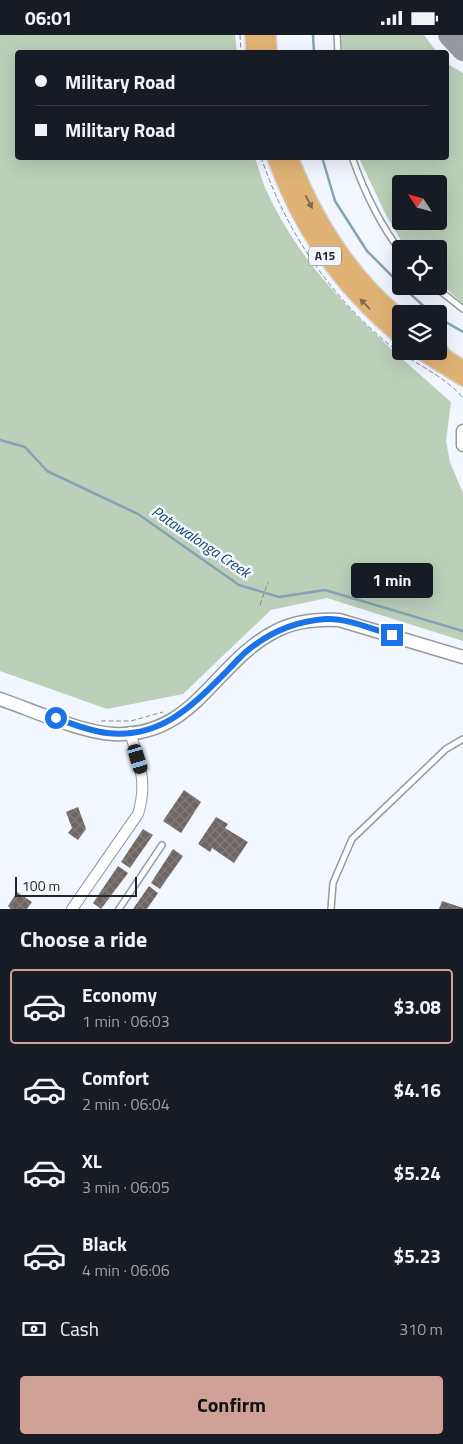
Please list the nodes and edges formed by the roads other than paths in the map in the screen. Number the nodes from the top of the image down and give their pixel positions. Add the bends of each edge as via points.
1 (253, 35) edge
2 (268, 35) edge
3 (336, 35) edge
4 (254, 50) edge
5 (269, 50) edge
6 (338, 50) edge
7 (276, 160) edge
8 (291, 160) edge
9 (353, 160) edge
10 (392, 240) edge
11 (445, 295) edge
12 (392, 309) edge
13 (463, 309) edge
14 (392, 329) edge
15 (447, 351) edge
16 (447, 358) edge
17 (435, 360) edge
18 (463, 361) edge
19 (463, 368) edge
20 (463, 377) edge
21 (463, 431) edge
22 (463, 445) edge
23 (463, 657) edge
24 (0, 699) edge
25 (130, 733) junction
26 (463, 739) edge
27 (162, 845) dead end
28 (72, 909) edge
29 (119, 909) edge
30 (331, 909) edge

1 - 4 main road
2 - 5 main road
3 - 6 lane
14 -> 7 main road, A15 via 363,303 327,260 299,214
8 -> 12 main road, A15 via 303,191 330,239
9 - 10 lane via 369,201
11 - 13 lane
15 - 18 main road
16 - 19 main road
17 - 20 main road
21 - 22 street
23 - 25 street via 339,620 298,623 274,632 250,647 181,715
24 - 25 street via 93,731
25 - 28 street via 143,777 144,796 138,814
26 - 30 lane via 446,749 352,839 333,883
27 - 29 lane

